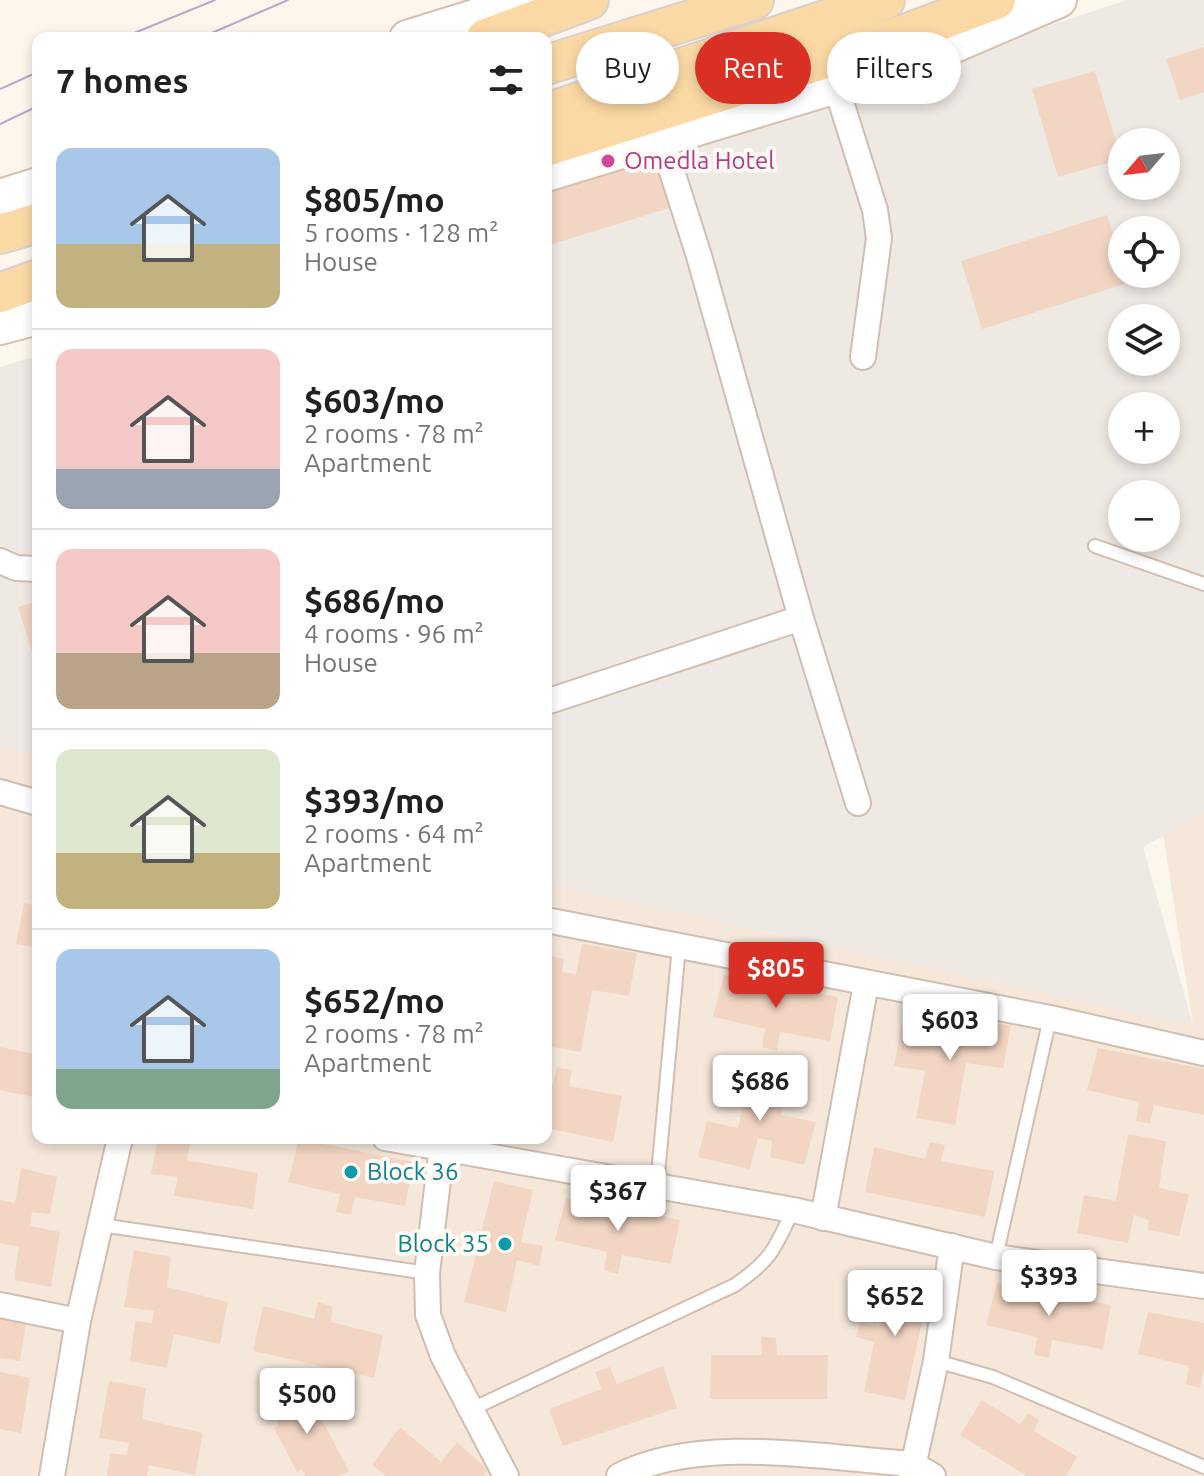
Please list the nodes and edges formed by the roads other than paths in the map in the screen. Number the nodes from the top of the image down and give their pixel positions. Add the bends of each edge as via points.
1 (529, 0) edge
2 (589, 0) edge
3 (754, 0) edge
4 (885, 0) edge
5 (996, 0) edge
6 (1059, 0) edge
7 (426, 32) edge
8 (502, 32) edge
9 (961, 42) edge
10 (552, 63) edge
11 (827, 89) edge
12 (842, 104) edge
13 (552, 111) edge
14 (662, 140) junction
15 (552, 145) edge
16 (552, 172) edge
17 (32, 187) edge
18 (0, 197) edge
19 (32, 225) edge
20 (0, 234) edge
21 (32, 281) edge
22 (0, 293) edge
23 (32, 319) edge
24 (0, 327) edge
25 (863, 357) dead end
26 (1095, 546) dead end
27 (0, 561) edge
28 (32, 569) edge
29 (1204, 584) edge
30 (801, 618) junction
31 (552, 700) edge
32 (0, 792) edge
33 (32, 801) edge
34 (858, 803) dead end
35 (552, 921) edge
36 (679, 946) junction
37 (866, 984) junction
38 (1050, 1018) junction
39 (1204, 1053) edge
40 (119, 1144) edge
41 (442, 1144) edge
42 (657, 1185) junction
43 (793, 1210) junction
44 (823, 1218) junction
45 (101, 1225) junction
46 (952, 1246) junction
47 (996, 1257) junction
48 (427, 1273) junction
49 (1204, 1286) edge
50 (0, 1305) edge
51 (78, 1321) junction
52 (936, 1361) junction
53 (470, 1410) junction
54 (1204, 1467) edge
55 (919, 1472) edge
56 (52, 1476) edge
57 (506, 1476) edge
58 (619, 1476) edge

1 - 7 main road
2 - 8 main road
3 - 10 main road
4 - 13 main road
5 - 15 main road via 902,35
6 - 9 main road
11 - 14 main road
12 - 25 street via 879,238
14 - 16 main road
14 - 30 street
17 - 18 main road
19 - 20 main road
21 - 22 main road
23 - 24 main road
26 - 29 lane
27 - 28 street
30 - 31 street
30 - 34 street
32 - 33 street
35 - 36 street
36 - 37 street
36 - 42 lane
37 - 38 street
37 - 44 street
38 - 39 street
38 - 47 lane
40 - 45 street
41 - 42 street
41 - 48 street
42 - 43 street
43 - 44 street
43 - 53 lane via 772,1253 735,1285
44 - 46 street
45 - 48 lane
45 - 51 street
46 - 47 street
46 - 52 street
47 - 49 street
48 - 53 street via 428,1315
50 - 51 street
51 - 56 street
52 - 54 lane via 993,1377
52 - 55 street
53 - 57 street
55 - 58 street via 734,1451 665,1459

